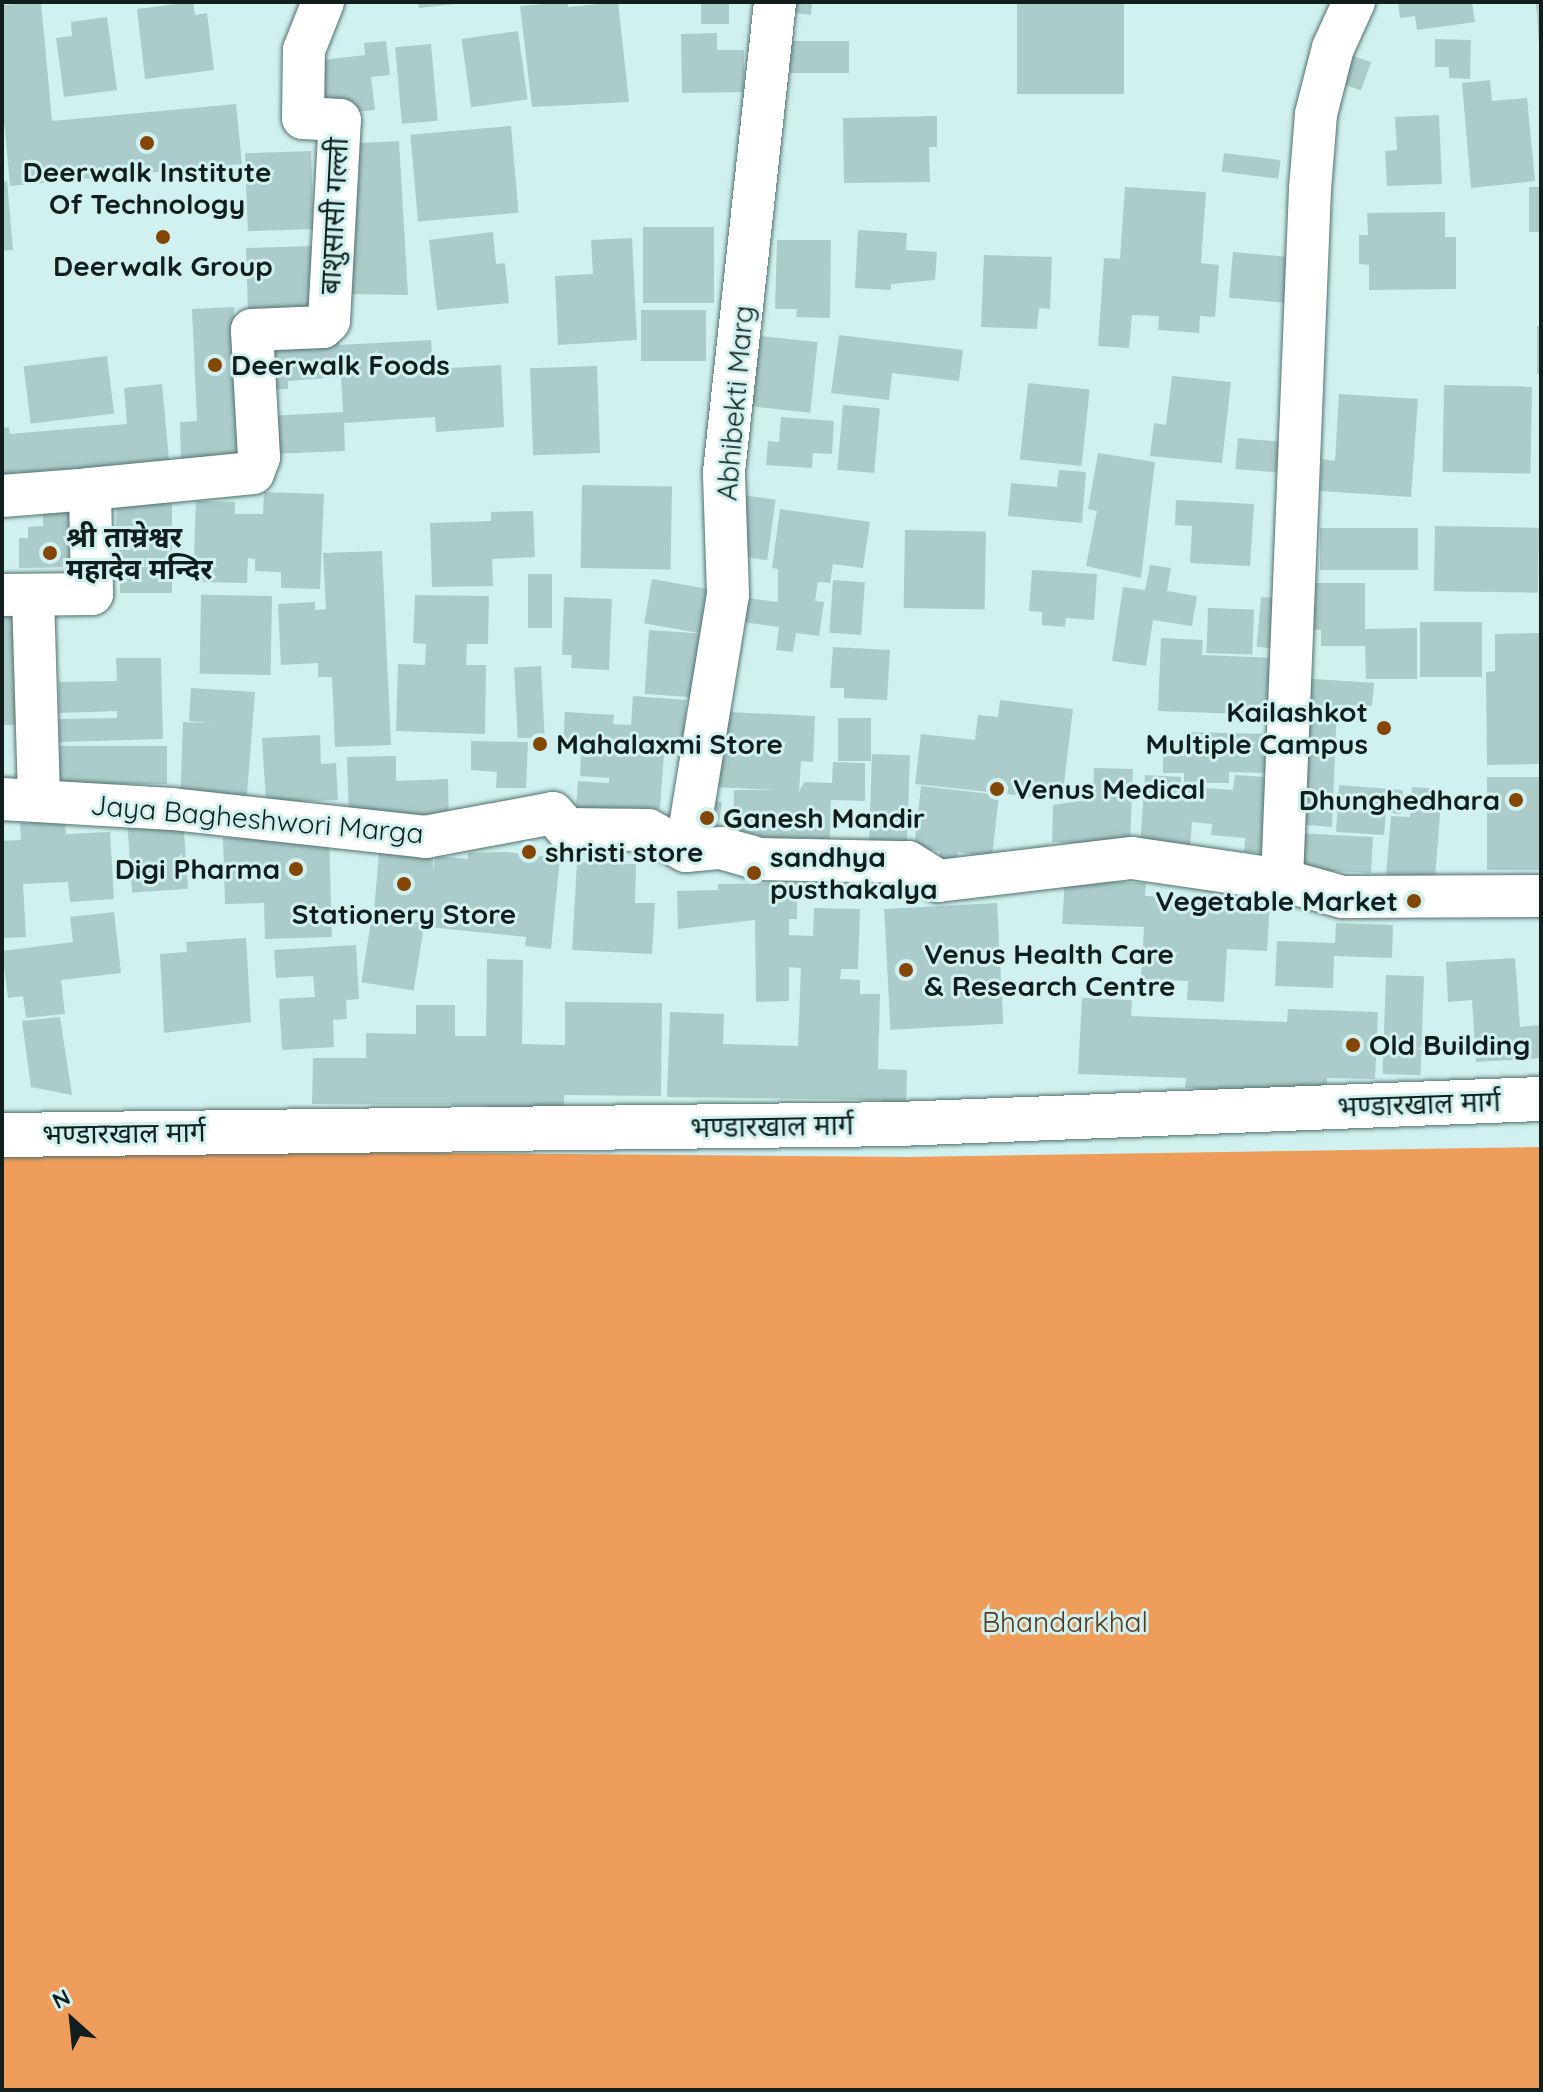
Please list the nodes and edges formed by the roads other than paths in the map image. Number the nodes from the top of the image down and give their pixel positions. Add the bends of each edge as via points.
1 (323, 2) edge
2 (775, 2) edge
3 (1354, 2) edge
4 (90, 489) junction
5 (2, 496) edge
6 (17, 595) edge
7 (20, 799) edge
8 (686, 851) junction
9 (1282, 880) junction
10 (1541, 896) edge
11 (1541, 1099) edge
12 (2, 1135) edge

1 - 4 street, बाशुसासी गल्ली via 304,50 303,118 340,120 329,321 323,327 252,330 259,457 253,473
2 - 8 street, Abhibekti Marg via 724,472 728,595
3 - 9 street via 1333,48 1316,114 1311,174
4 - 5 street
4 - 6 street via 92,594
6 - 7 street
7 - 8 street, Jaya Bagheshwori Marga via 425,837 553,813 567,829 648,830
8 - 9 street via 721,848 759,859 908,862 938,881 1132,858
9 - 10 street via 1343,897
11 - 12 main road, भण्डारखाल मार्ग via 898,1124

